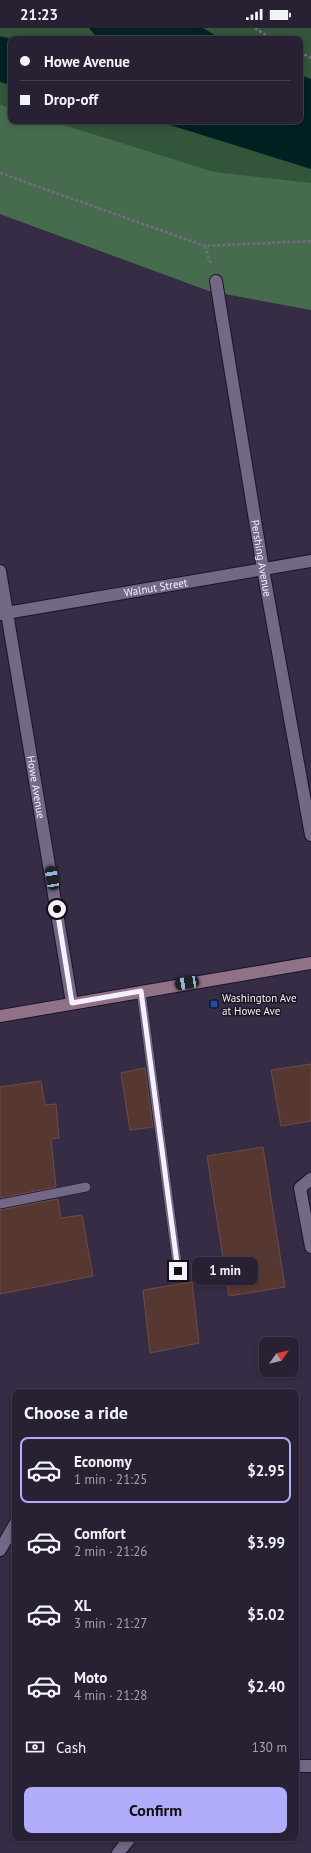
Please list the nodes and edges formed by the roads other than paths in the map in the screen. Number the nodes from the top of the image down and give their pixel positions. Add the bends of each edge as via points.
1 (216, 281) dead end
2 (311, 561) edge
3 (263, 569) junction
4 (0, 571) edge
5 (4, 614) edge
6 (310, 829) edge
7 (311, 963) edge
8 (141, 991) junction
9 (72, 1003) junction
10 (0, 1016) edge
11 (311, 1179) edge
12 (86, 1187) dead end
13 (0, 1204) edge
14 (311, 1247) edge
15 (178, 1271) dead end
16 (12, 1529) edge
17 (0, 1550) edge
18 (299, 1766) edge
19 (311, 1766) edge
20 (128, 1841) edge
21 (118, 1853) edge

1 - 3 street, Pershing Avenue
2 - 3 street, Walnut Street
3 - 5 street, Walnut Street
3 - 6 street, Pershing Avenue
4 - 5 street, Howe Avenue
5 - 9 street, Howe Avenue
7 - 8 main road
8 - 9 main road
8 - 15 lane
9 - 10 main road
11 - 14 street via 300,1188
12 - 13 lane
16 - 17 street
18 - 19 street
20 - 21 street

